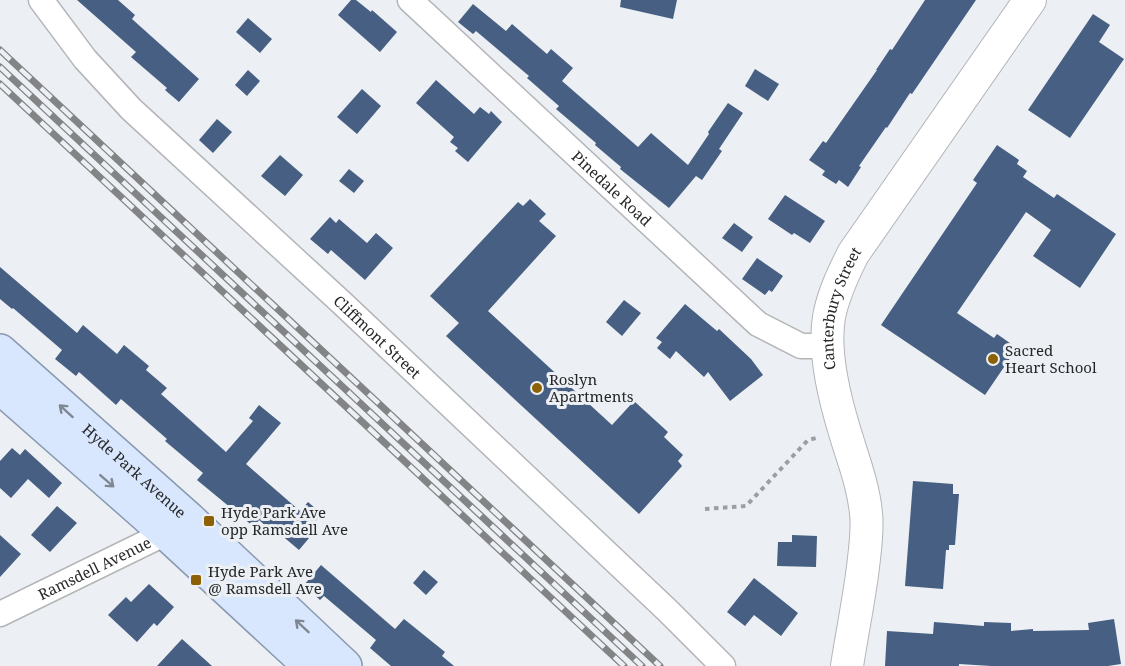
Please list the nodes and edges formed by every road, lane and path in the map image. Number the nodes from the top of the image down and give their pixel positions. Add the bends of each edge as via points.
1 (41, 0) edge
2 (410, 0) edge
3 (1030, 0) edge
4 (828, 346) junction
5 (0, 351) edge
6 (0, 387) edge
7 (808, 440) dead end
8 (705, 509) dead end
9 (177, 526) junction
10 (0, 614) edge
11 (310, 666) edge
12 (345, 666) edge
13 (723, 666) edge
14 (847, 666) edge

1 - 13 street, Cliffmont Street via 85,59 131,108
2 - 4 street, Pinedale Road via 758,324 801,346
3 - 4 street, Canterbury Street via 853,254 837,287 829,318
4 - 14 street, Canterbury Street via 830,373 859,474 866,514 861,581
9 -> 5 main road, Hyde Park Avenue
6 -> 9 main road, Hyde Park Avenue
7 - 8 path via 746,506
9 - 10 street, Ramsdell Avenue
9 - 11 main road, Hyde Park Avenue
12 -> 9 main road, Hyde Park Avenue

